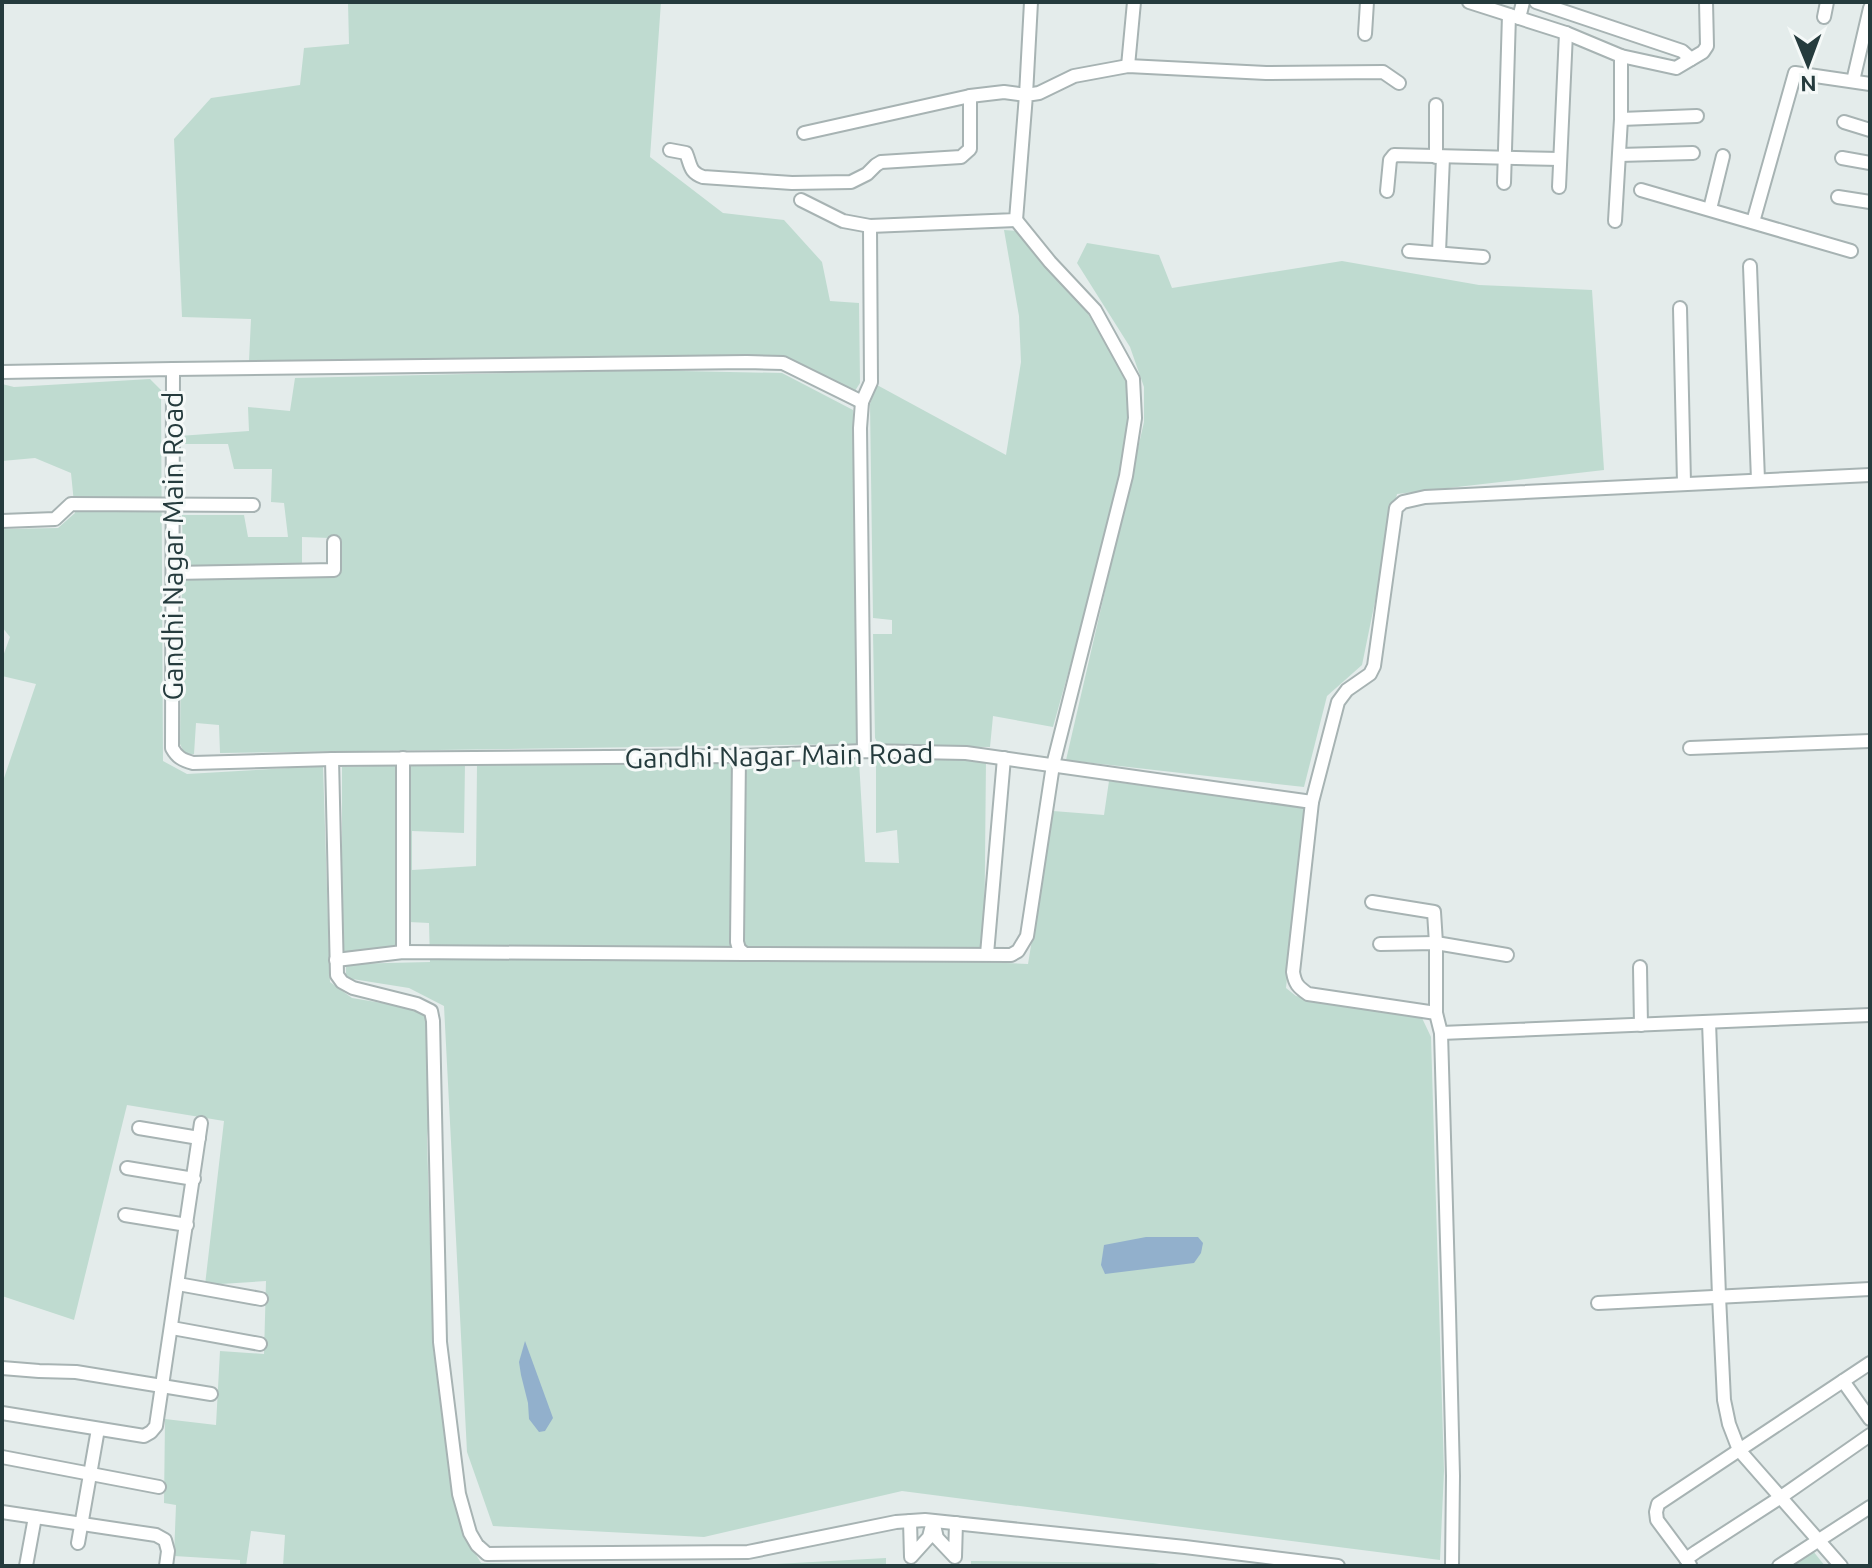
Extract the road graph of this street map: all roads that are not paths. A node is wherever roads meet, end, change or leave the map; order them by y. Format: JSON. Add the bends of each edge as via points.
{"nodes":[{"id":1,"x":1031,"y":2,"type":"edge"},
{"id":2,"x":1134,"y":2,"type":"edge"},
{"id":3,"x":1367,"y":2,"type":"edge"},
{"id":4,"x":1469,"y":2,"type":"edge"},
{"id":5,"x":1523,"y":2,"type":"edge"},
{"id":6,"x":1536,"y":2,"type":"edge"},
{"id":7,"x":1706,"y":2,"type":"edge"},
{"id":8,"x":1827,"y":2,"type":"edge"},
{"id":9,"x":1870,"y":8,"type":"edge"},
{"id":10,"x":1514,"y":16,"type":"junction"},
{"id":11,"x":1824,"y":17,"type":"dead end"},
{"id":12,"x":1566,"y":33,"type":"junction"},
{"id":13,"x":1365,"y":34,"type":"dead end"},
{"id":14,"x":1621,"y":56,"type":"junction"},
{"id":15,"x":1691,"y":59,"type":"junction"},
{"id":16,"x":1128,"y":66,"type":"junction"},
{"id":17,"x":1853,"y":81,"type":"junction"},
{"id":18,"x":1399,"y":83,"type":"dead end"},
{"id":19,"x":1870,"y":84,"type":"edge"},
{"id":20,"x":1026,"y":95,"type":"junction"},
{"id":21,"x":970,"y":96,"type":"junction"},
{"id":22,"x":1436,"y":105,"type":"dead end"},
{"id":23,"x":1697,"y":116,"type":"dead end"},
{"id":24,"x":1621,"y":119,"type":"junction"},
{"id":25,"x":1844,"y":122,"type":"dead end"},
{"id":26,"x":1870,"y":130,"type":"edge"},
{"id":27,"x":804,"y":133,"type":"dead end"},
{"id":28,"x":670,"y":150,"type":"dead end"},
{"id":29,"x":1693,"y":153,"type":"dead end"},
{"id":30,"x":1619,"y":155,"type":"junction"},
{"id":31,"x":1723,"y":156,"type":"dead end"},
{"id":32,"x":1440,"y":157,"type":"junction"},
{"id":33,"x":1842,"y":158,"type":"dead end"},
{"id":34,"x":1505,"y":159,"type":"junction"},
{"id":35,"x":1560,"y":159,"type":"junction"},
{"id":36,"x":1870,"y":163,"type":"edge"},
{"id":37,"x":1504,"y":183,"type":"dead end"},
{"id":38,"x":1559,"y":187,"type":"dead end"},
{"id":39,"x":1641,"y":190,"type":"dead end"},
{"id":40,"x":1387,"y":191,"type":"dead end"},
{"id":41,"x":1838,"y":197,"type":"dead end"},
{"id":42,"x":801,"y":200,"type":"dead end"},
{"id":43,"x":1870,"y":202,"type":"edge"},
{"id":44,"x":1710,"y":209,"type":"junction"},
{"id":45,"x":1016,"y":220,"type":"junction"},
{"id":46,"x":1615,"y":221,"type":"dead end"},
{"id":47,"x":1753,"y":222,"type":"junction"},
{"id":48,"x":870,"y":226,"type":"junction"},
{"id":49,"x":1409,"y":251,"type":"dead end"},
{"id":50,"x":1851,"y":251,"type":"dead end"},
{"id":51,"x":1439,"y":252,"type":"junction"},
{"id":52,"x":1483,"y":257,"type":"dead end"},
{"id":53,"x":1750,"y":266,"type":"dead end"},
{"id":54,"x":1680,"y":308,"type":"dead end"},
{"id":55,"x":173,"y":369,"type":"junction"},
{"id":56,"x":2,"y":372,"type":"edge"},
{"id":57,"x":862,"y":402,"type":"junction"},
{"id":58,"x":1870,"y":475,"type":"edge"},
{"id":59,"x":1758,"y":480,"type":"junction"},
{"id":60,"x":1684,"y":483,"type":"junction"},
{"id":61,"x":174,"y":505,"type":"junction"},
{"id":62,"x":253,"y":505,"type":"dead end"},
{"id":63,"x":2,"y":521,"type":"edge"},
{"id":64,"x":334,"y":542,"type":"dead end"},
{"id":65,"x":173,"y":573,"type":"junction"},
{"id":66,"x":1870,"y":741,"type":"edge"},
{"id":67,"x":1690,"y":748,"type":"dead end"},
{"id":68,"x":864,"y":751,"type":"junction"},
{"id":69,"x":739,"y":756,"type":"junction"},
{"id":70,"x":403,"y":758,"type":"junction"},
{"id":71,"x":1004,"y":758,"type":"junction"},
{"id":72,"x":332,"y":759,"type":"junction"},
{"id":73,"x":1053,"y":765,"type":"junction"},
{"id":74,"x":1312,"y":802,"type":"junction"},
{"id":75,"x":1372,"y":902,"type":"dead end"},
{"id":76,"x":1436,"y":943,"type":"junction"},
{"id":77,"x":1380,"y":944,"type":"dead end"},
{"id":78,"x":403,"y":952,"type":"junction"},
{"id":79,"x":745,"y":954,"type":"junction"},
{"id":80,"x":987,"y":954,"type":"junction"},
{"id":81,"x":1507,"y":955,"type":"dead end"},
{"id":82,"x":336,"y":960,"type":"junction"},
{"id":83,"x":1640,"y":967,"type":"dead end"},
{"id":84,"x":1436,"y":1013,"type":"junction"},
{"id":85,"x":1870,"y":1015,"type":"edge"},
{"id":86,"x":1709,"y":1022,"type":"junction"},
{"id":87,"x":1641,"y":1025,"type":"junction"},
{"id":88,"x":1441,"y":1033,"type":"junction"},
{"id":89,"x":201,"y":1123,"type":"dead end"},
{"id":90,"x":139,"y":1128,"type":"dead end"},
{"id":91,"x":199,"y":1138,"type":"junction"},
{"id":92,"x":127,"y":1168,"type":"dead end"},
{"id":93,"x":194,"y":1179,"type":"junction"},
{"id":94,"x":125,"y":1215,"type":"dead end"},
{"id":95,"x":187,"y":1225,"type":"junction"},
{"id":96,"x":178,"y":1284,"type":"junction"},
{"id":97,"x":1870,"y":1289,"type":"edge"},
{"id":98,"x":1719,"y":1296,"type":"junction"},
{"id":99,"x":261,"y":1299,"type":"dead end"},
{"id":100,"x":1598,"y":1303,"type":"dead end"},
{"id":101,"x":172,"y":1328,"type":"junction"},
{"id":102,"x":260,"y":1344,"type":"dead end"},
{"id":103,"x":1870,"y":1363,"type":"edge"},
{"id":104,"x":2,"y":1368,"type":"edge"},
{"id":105,"x":1843,"y":1381,"type":"junction"},
{"id":106,"x":163,"y":1386,"type":"junction"},
{"id":107,"x":211,"y":1394,"type":"dead end"},
{"id":108,"x":2,"y":1413,"type":"edge"},
{"id":109,"x":1870,"y":1419,"type":"edge"},
{"id":110,"x":98,"y":1429,"type":"junction"},
{"id":111,"x":1870,"y":1435,"type":"edge"},
{"id":112,"x":1739,"y":1450,"type":"junction"},
{"id":113,"x":2,"y":1457,"type":"edge"},
{"id":114,"x":90,"y":1474,"type":"junction"},
{"id":115,"x":159,"y":1487,"type":"dead end"},
{"id":116,"x":1781,"y":1497,"type":"junction"},
{"id":117,"x":1870,"y":1507,"type":"edge"},
{"id":118,"x":2,"y":1512,"type":"edge"},
{"id":119,"x":35,"y":1517,"type":"junction"},
{"id":120,"x":910,"y":1521,"type":"junction"},
{"id":121,"x":933,"y":1521,"type":"junction"},
{"id":122,"x":81,"y":1523,"type":"junction"},
{"id":123,"x":956,"y":1523,"type":"junction"},
{"id":124,"x":1819,"y":1541,"type":"junction"},
{"id":125,"x":78,"y":1543,"type":"dead end"},
{"id":126,"x":910,"y":1562,"type":"edge"},
{"id":127,"x":955,"y":1562,"type":"edge"},
{"id":128,"x":1688,"y":1563,"type":"edge"},
{"id":129,"x":26,"y":1566,"type":"edge"},
{"id":130,"x":166,"y":1566,"type":"edge"},
{"id":131,"x":1338,"y":1566,"type":"edge"},
{"id":132,"x":1452,"y":1566,"type":"edge"},
{"id":133,"x":1779,"y":1566,"type":"edge"},
{"id":134,"x":1841,"y":1566,"type":"edge"}],
"edges":[{"from":1,"to":20,"type":"street"},
{"from":2,"to":16,"type":"street"},
{"from":3,"to":13,"type":"street"},
{"from":4,"to":10,"type":"street"},
{"from":5,"to":10,"type":"street"},
{"from":6,"to":15,"type":"street","via":[[1682,51]]},
{"from":7,"to":15,"type":"street","via":[[1707,46]]},
{"from":8,"to":11,"type":"street"},
{"from":9,"to":17,"type":"street"},
{"from":10,"to":12,"type":"street"},
{"from":10,"to":34,"type":"street"},
{"from":12,"to":14,"type":"street"},
{"from":12,"to":35,"type":"street"},
{"from":14,"to":15,"type":"street","via":[[1676,68]]},
{"from":14,"to":24,"type":"street"},
{"from":16,"to":18,"type":"street","via":[[1383,72]]},
{"from":16,"to":20,"type":"street","via":[[1074,76]]},
{"from":17,"to":19,"type":"street"},
{"from":17,"to":47,"type":"street","via":[[1795,73]]},
{"from":20,"to":21,"type":"street"},
{"from":20,"to":45,"type":"street"},
{"from":21,"to":27,"type":"street"},
{"from":21,"to":28,"type":"street","via":[[970,149],[961,157],[881,162],[851,182],[703,177],[689,166],[686,153]]},
{"from":22,"to":32,"type":"street"},
{"from":23,"to":24,"type":"street"},
{"from":24,"to":30,"type":"street"},
{"from":25,"to":26,"type":"street"},
{"from":29,"to":30,"type":"street"},
{"from":30,"to":46,"type":"street"},
{"from":31,"to":44,"type":"street"},
{"from":32,"to":34,"type":"street"},
{"from":32,"to":40,"type":"street","via":[[1394,155]]},
{"from":32,"to":51,"type":"street"},
{"from":33,"to":36,"type":"street"},
{"from":34,"to":35,"type":"street"},
{"from":34,"to":37,"type":"street"},
{"from":35,"to":38,"type":"street"},
{"from":39,"to":44,"type":"street"},
{"from":41,"to":43,"type":"street"},
{"from":42,"to":48,"type":"street","via":[[843,221]]},
{"from":44,"to":47,"type":"street"},
{"from":45,"to":48,"type":"street"},
{"from":45,"to":73,"type":"street","via":[[1095,310],[1133,379],[1135,418],[1126,476]]},
{"from":47,"to":50,"type":"street"},
{"from":48,"to":57,"type":"street","via":[[871,382]]},
{"from":49,"to":51,"type":"street"},
{"from":51,"to":52,"type":"street"},
{"from":53,"to":59,"type":"street"},
{"from":54,"to":60,"type":"street"},
{"from":55,"to":56,"type":"street","name":"Gandhi Nagar Main Road"},
{"from":55,"to":57,"type":"street","via":[[783,363]]},
{"from":55,"to":61,"type":"street","name":"Gandhi Nagar Main Road"},
{"from":57,"to":68,"type":"street"},
{"from":58,"to":59,"type":"street"},
{"from":59,"to":60,"type":"street"},
{"from":60,"to":74,"type":"street","via":[[1425,497],[1396,508],[1374,666],[1338,702]]},
{"from":61,"to":62,"type":"street"},
{"from":61,"to":63,"type":"street","via":[[71,504],[55,519]]},
{"from":61,"to":65,"type":"street","name":"Gandhi Nagar Main Road"},
{"from":64,"to":65,"type":"street","via":[[334,570]]},
{"from":65,"to":72,"type":"street","name":"Gandhi Nagar Main Road","via":[[176,756],[193,763]]},
{"from":66,"to":67,"type":"street"},
{"from":68,"to":69,"type":"street","name":"Gandhi Nagar Main Road"},
{"from":68,"to":71,"type":"street","name":"Gandhi Nagar Main Road"},
{"from":69,"to":70,"type":"street","name":"Gandhi Nagar Main Road"},
{"from":69,"to":79,"type":"street","via":[[737,942]]},
{"from":70,"to":72,"type":"street","name":"Gandhi Nagar Main Road"},
{"from":70,"to":78,"type":"street"},
{"from":71,"to":73,"type":"street","name":"Gandhi Nagar Main Road"},
{"from":71,"to":80,"type":"street"},
{"from":72,"to":82,"type":"street"},
{"from":73,"to":74,"type":"street","name":"Gandhi Nagar Main Road"},
{"from":73,"to":80,"type":"street","via":[[1027,936],[1011,955]]},
{"from":74,"to":84,"type":"street","via":[[1295,983],[1308,994]]},
{"from":75,"to":76,"type":"street","via":[[1434,912]]},
{"from":76,"to":77,"type":"street"},
{"from":76,"to":81,"type":"street"},
{"from":76,"to":84,"type":"street"},
{"from":78,"to":79,"type":"street"},
{"from":78,"to":82,"type":"street"},
{"from":79,"to":80,"type":"street"},
{"from":82,"to":120,"type":"street","via":[[337,975],[353,988],[431,1011],[440,1342],[459,1494],[477,1545],[487,1554],[748,1552]]},
{"from":83,"to":87,"type":"street"},
{"from":84,"to":88,"type":"street"},
{"from":85,"to":86,"type":"street"},
{"from":86,"to":87,"type":"street"},
{"from":86,"to":98,"type":"street"},
{"from":87,"to":88,"type":"street"},
{"from":88,"to":132,"type":"street"},
{"from":89,"to":91,"type":"street"},
{"from":90,"to":91,"type":"street"},
{"from":91,"to":93,"type":"street"},
{"from":92,"to":93,"type":"street"},
{"from":93,"to":95,"type":"street"},
{"from":94,"to":95,"type":"street"},
{"from":95,"to":96,"type":"street"},
{"from":96,"to":99,"type":"street"},
{"from":96,"to":101,"type":"street"},
{"from":97,"to":98,"type":"street"},
{"from":98,"to":100,"type":"street"},
{"from":98,"to":112,"type":"street","via":[[1724,1400]]},
{"from":101,"to":102,"type":"street"},
{"from":101,"to":106,"type":"street"},
{"from":103,"to":105,"type":"street"},
{"from":104,"to":106,"type":"street","via":[[76,1372]]},
{"from":105,"to":109,"type":"street"},
{"from":105,"to":112,"type":"street"},
{"from":106,"to":107,"type":"street"},
{"from":106,"to":110,"type":"street","via":[[151,1432],[144,1436]]},
{"from":108,"to":110,"type":"street"},
{"from":110,"to":114,"type":"street"},
{"from":111,"to":116,"type":"street"},
{"from":112,"to":116,"type":"street"},
{"from":112,"to":128,"type":"street","via":[[1658,1504],[1657,1520]]},
{"from":113,"to":114,"type":"street"},
{"from":114,"to":115,"type":"street"},
{"from":114,"to":122,"type":"street"},
{"from":116,"to":124,"type":"street"},
{"from":116,"to":128,"type":"street"},
{"from":117,"to":124,"type":"street"},
{"from":118,"to":119,"type":"street"},
{"from":119,"to":122,"type":"street"},
{"from":119,"to":129,"type":"street"},
{"from":120,"to":121,"type":"street"},
{"from":120,"to":126,"type":"street"},
{"from":121,"to":123,"type":"street"},
{"from":121,"to":126,"type":"street","via":[[929,1537]]},
{"from":121,"to":127,"type":"street","via":[[937,1538]]},
{"from":122,"to":125,"type":"street"},
{"from":122,"to":130,"type":"street","via":[[156,1535],[165,1540]]},
{"from":123,"to":127,"type":"street"},
{"from":123,"to":131,"type":"street"},
{"from":124,"to":133,"type":"street"},
{"from":124,"to":134,"type":"street"}]}
